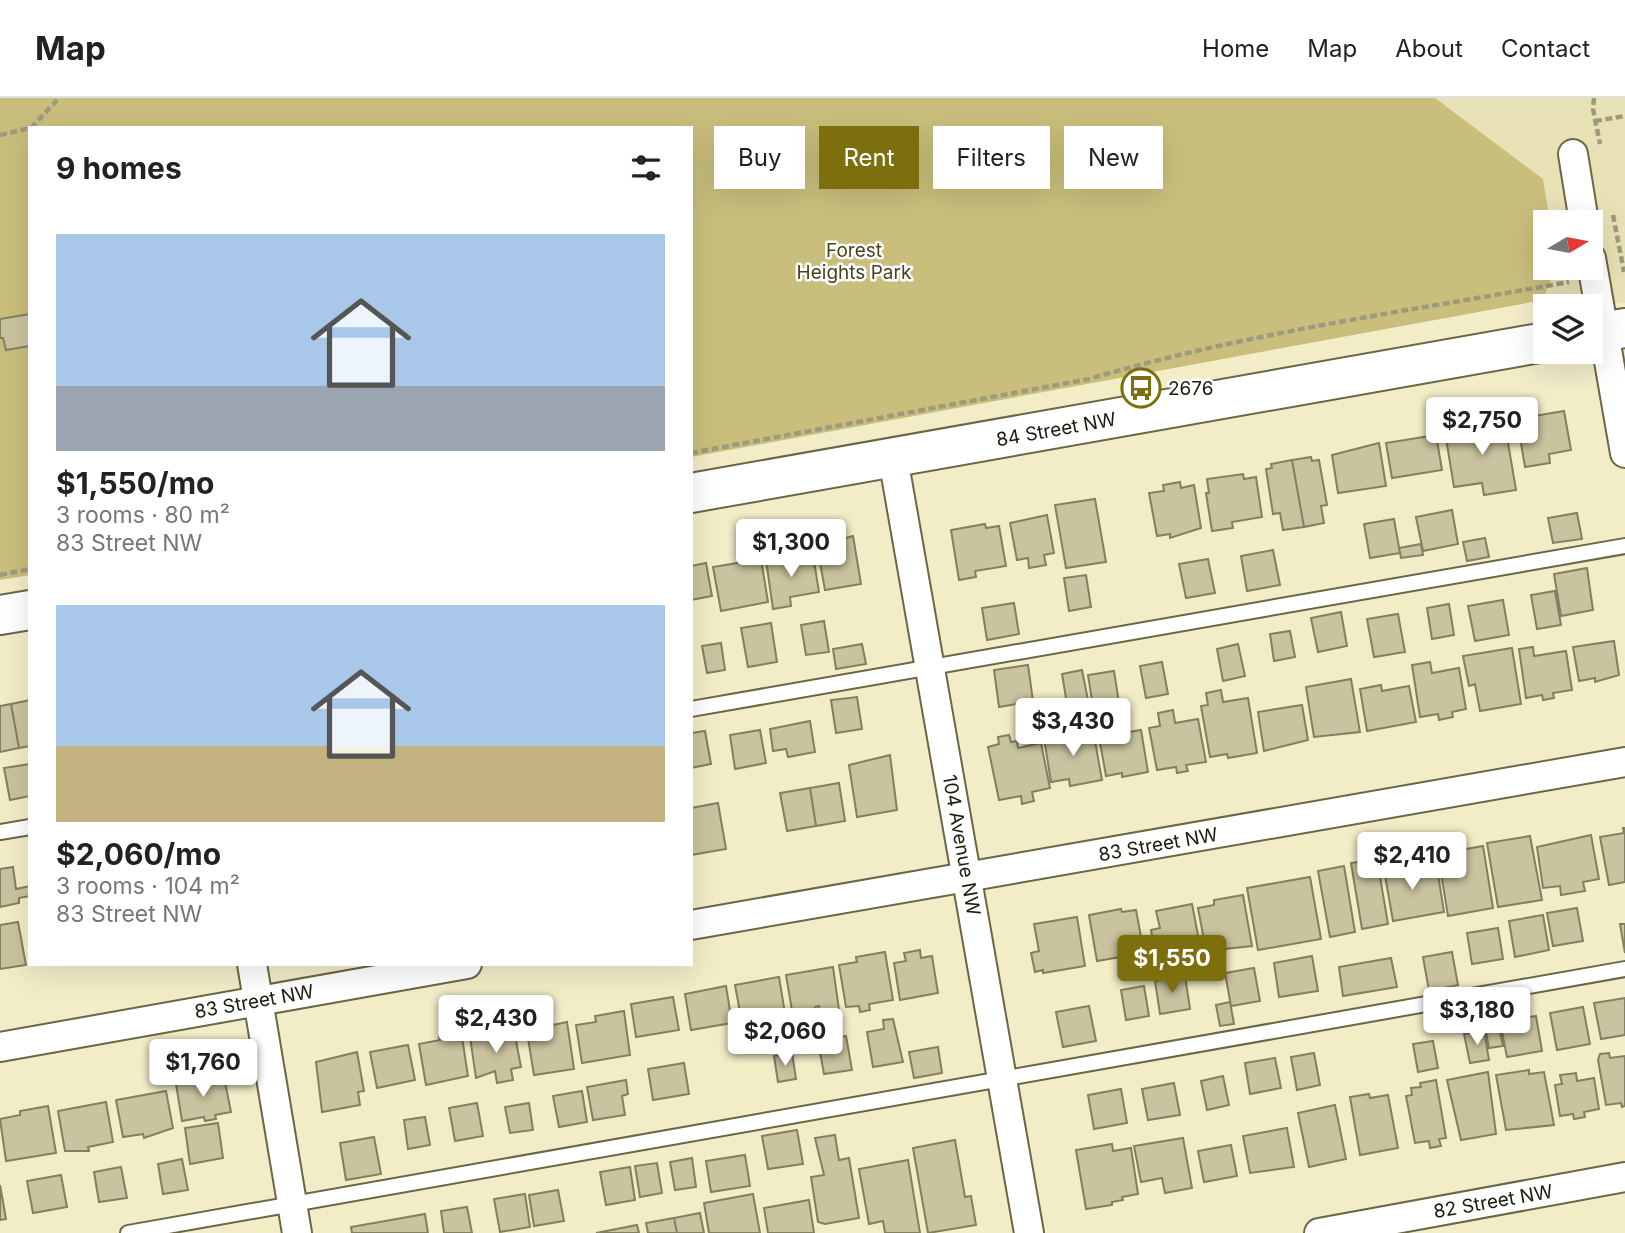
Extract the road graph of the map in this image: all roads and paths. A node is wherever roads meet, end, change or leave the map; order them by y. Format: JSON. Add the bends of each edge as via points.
{"nodes":[{"id":1,"x":59,"y":98,"type":"edge"},
{"id":2,"x":1625,"y":116,"type":"edge"},
{"id":3,"x":1595,"y":121,"type":"dead end"},
{"id":4,"x":32,"y":126,"type":"edge"},
{"id":5,"x":28,"y":128,"type":"edge"},
{"id":6,"x":0,"y":135,"type":"edge"},
{"id":7,"x":1573,"y":154,"type":"dead end"},
{"id":8,"x":1582,"y":210,"type":"edge"},
{"id":9,"x":1537,"y":280,"type":"edge"},
{"id":10,"x":1595,"y":280,"type":"edge"},
{"id":11,"x":1606,"y":332,"type":"edge"},
{"id":12,"x":1533,"y":344,"type":"edge"},
{"id":13,"x":693,"y":453,"type":"edge"},
{"id":14,"x":1625,"y":453,"type":"edge"},
{"id":15,"x":893,"y":458,"type":"junction"},
{"id":16,"x":693,"y":493,"type":"edge"},
{"id":17,"x":1625,"y":546,"type":"edge"},
{"id":18,"x":28,"y":569,"type":"edge"},
{"id":19,"x":0,"y":575,"type":"edge"},
{"id":20,"x":28,"y":610,"type":"edge"},
{"id":21,"x":0,"y":615,"type":"edge"},
{"id":22,"x":931,"y":667,"type":"junction"},
{"id":23,"x":693,"y":709,"type":"edge"},
{"id":24,"x":1625,"y":762,"type":"edge"},
{"id":25,"x":28,"y":827,"type":"edge"},
{"id":26,"x":0,"y":832,"type":"edge"},
{"id":27,"x":968,"y":877,"type":"junction"},
{"id":28,"x":693,"y":925,"type":"edge"},
{"id":29,"x":252,"y":966,"type":"edge"},
{"id":30,"x":456,"y":966,"type":"edge"},
{"id":31,"x":1625,"y":969,"type":"edge"},
{"id":32,"x":258,"y":1001,"type":"junction"},
{"id":33,"x":0,"y":1047,"type":"edge"},
{"id":34,"x":1001,"y":1080,"type":"junction"},
{"id":35,"x":1625,"y":1177,"type":"edge"},
{"id":36,"x":292,"y":1204,"type":"junction"},
{"id":37,"x":128,"y":1233,"type":"edge"},
{"id":38,"x":297,"y":1233,"type":"edge"},
{"id":39,"x":1029,"y":1233,"type":"edge"},
{"id":40,"x":1319,"y":1233,"type":"edge"}],
"edges":[{"from":1,"to":4,"type":"path"},
{"from":2,"to":3,"type":"path"},
{"from":5,"to":6,"type":"path"},
{"from":7,"to":8,"type":"street"},
{"from":9,"to":13,"type":"path","via":[[1089,379]]},
{"from":10,"to":11,"type":"street"},
{"from":11,"to":14,"type":"street"},
{"from":12,"to":15,"type":"main road","name":"84 Street NW"},
{"from":15,"to":16,"type":"main road","name":"84 Street NW"},
{"from":15,"to":22,"type":"street","name":"104 Avenue NW"},
{"from":17,"to":22,"type":"lane"},
{"from":18,"to":19,"type":"path"},
{"from":20,"to":21,"type":"main road"},
{"from":22,"to":23,"type":"lane"},
{"from":22,"to":27,"type":"street","name":"104 Avenue NW"},
{"from":24,"to":27,"type":"street","name":"83 Street NW"},
{"from":25,"to":26,"type":"lane"},
{"from":27,"to":28,"type":"street","name":"83 Street NW"},
{"from":27,"to":34,"type":"street","name":"104 Avenue NW"},
{"from":29,"to":32,"type":"street"},
{"from":30,"to":32,"type":"street","name":"83 Street NW"},
{"from":31,"to":34,"type":"lane"},
{"from":32,"to":33,"type":"street","name":"83 Street NW"},
{"from":32,"to":36,"type":"street"},
{"from":34,"to":36,"type":"lane"},
{"from":34,"to":39,"type":"street","name":"104 Avenue NW"},
{"from":35,"to":40,"type":"street","name":"82 Street NW"},
{"from":36,"to":37,"type":"lane"},
{"from":36,"to":38,"type":"street"}]}
